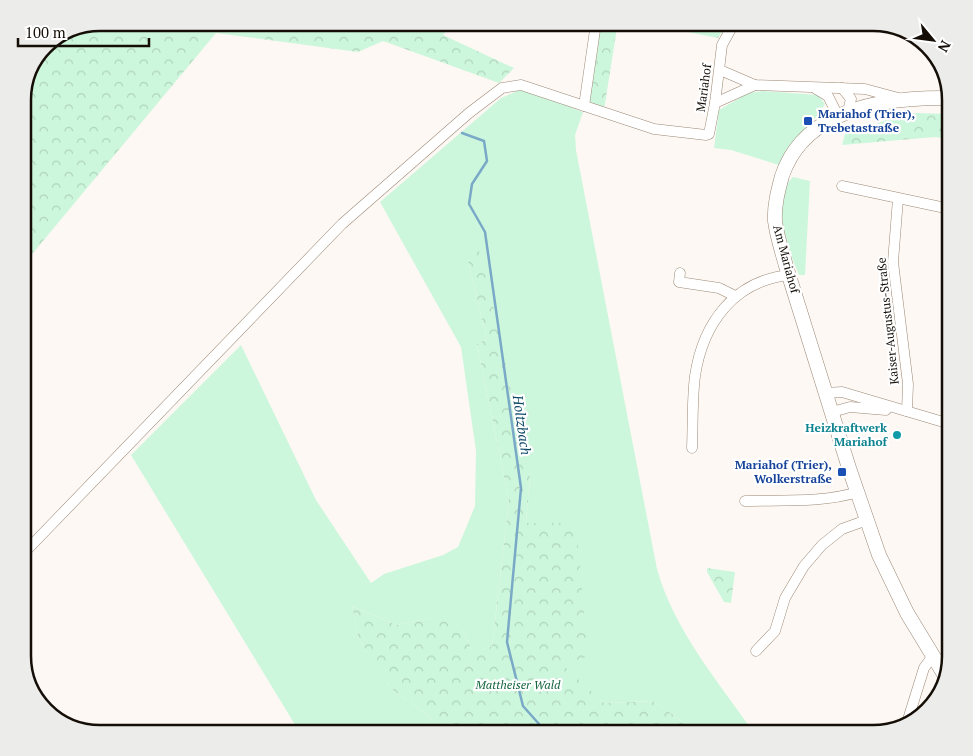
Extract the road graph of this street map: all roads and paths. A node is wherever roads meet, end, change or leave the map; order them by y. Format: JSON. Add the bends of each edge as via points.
{"nodes":[{"id":1,"x":595,"y":31,"type":"edge"},
{"id":2,"x":729,"y":31,"type":"edge"},
{"id":3,"x":720,"y":70,"type":"junction"},
{"id":4,"x":755,"y":85,"type":"junction"},
{"id":5,"x":815,"y":88,"type":"junction"},
{"id":6,"x":842,"y":88,"type":"junction"},
{"id":7,"x":942,"y":98,"type":"edge"},
{"id":8,"x":904,"y":100,"type":"junction"},
{"id":9,"x":715,"y":103,"type":"junction"},
{"id":10,"x":584,"y":106,"type":"junction"},
{"id":11,"x":843,"y":113,"type":"junction"},
{"id":12,"x":842,"y":186,"type":"dead end"},
{"id":13,"x":898,"y":198,"type":"junction"},
{"id":14,"x":942,"y":207,"type":"edge"},
{"id":15,"x":680,"y":273,"type":"dead end"},
{"id":16,"x":789,"y":276,"type":"junction"},
{"id":17,"x":735,"y":296,"type":"junction"},
{"id":18,"x":826,"y":393,"type":"junction"},
{"id":19,"x":832,"y":412,"type":"junction"},
{"id":20,"x":907,"y":412,"type":"junction"},
{"id":21,"x":942,"y":422,"type":"edge"},
{"id":22,"x":692,"y":448,"type":"dead end"},
{"id":23,"x":858,"y":492,"type":"junction"},
{"id":24,"x":745,"y":501,"type":"dead end"},
{"id":25,"x":867,"y":520,"type":"junction"},
{"id":26,"x":31,"y":546,"type":"edge"},
{"id":27,"x":756,"y":651,"type":"dead end"},
{"id":28,"x":932,"y":657,"type":"junction"},
{"id":29,"x":940,"y":668,"type":"edge"},
{"id":30,"x":910,"y":713,"type":"edge"}],
"edges":[{"from":1,"to":10,"type":"street"},
{"from":2,"to":3,"type":"street","name":"Mariahof","via":[[722,44]]},
{"from":3,"to":4,"type":"street"},
{"from":3,"to":9,"type":"street","name":"Mariahof"},
{"from":4,"to":5,"type":"street"},
{"from":4,"to":9,"type":"street"},
{"from":5,"to":6,"type":"street"},
{"from":5,"to":11,"type":"street","via":[[828,96]]},
{"from":6,"to":8,"type":"street","via":[[865,89]]},
{"from":6,"to":11,"type":"street","via":[[851,99]]},
{"from":7,"to":8,"type":"street","name":"Am Mariahof"},
{"from":8,"to":11,"type":"street","name":"Am Mariahof"},
{"from":9,"to":10,"type":"street","name":"Mariahof","via":[[709,134],[701,136],[654,129]]},
{"from":10,"to":26,"type":"street","via":[[521,85],[502,88],[469,113],[342,224]]},
{"from":11,"to":16,"type":"street","name":"Am Mariahof","via":[[803,140],[788,162],[778,188],[776,229]]},
{"from":12,"to":13,"type":"street"},
{"from":13,"to":14,"type":"street"},
{"from":13,"to":20,"type":"street","name":"Kaiser-Augustus-Straße","via":[[893,262],[908,384]]},
{"from":15,"to":17,"type":"street","via":[[679,282],[719,288]]},
{"from":16,"to":17,"type":"street","via":[[756,284]]},
{"from":16,"to":18,"type":"street","name":"Am Mariahof"},
{"from":17,"to":22,"type":"street","via":[[719,314],[700,354],[695,378]]},
{"from":18,"to":19,"type":"street","name":"Am Mariahof"},
{"from":18,"to":20,"type":"street","via":[[842,392]]},
{"from":19,"to":20,"type":"street","via":[[850,408]]},
{"from":19,"to":23,"type":"street","name":"Am Mariahof"},
{"from":20,"to":21,"type":"street"},
{"from":23,"to":24,"type":"street","via":[[796,500]]},
{"from":23,"to":25,"type":"street","name":"Am Mariahof"},
{"from":25,"to":27,"type":"street","via":[[842,529],[804,566],[785,598],[775,631]]},
{"from":25,"to":28,"type":"street","name":"Am Mariahof","via":[[898,596]]},
{"from":28,"to":29,"type":"street","name":"Am Mariahof"},
{"from":28,"to":30,"type":"street","via":[[924,668]]}]}
